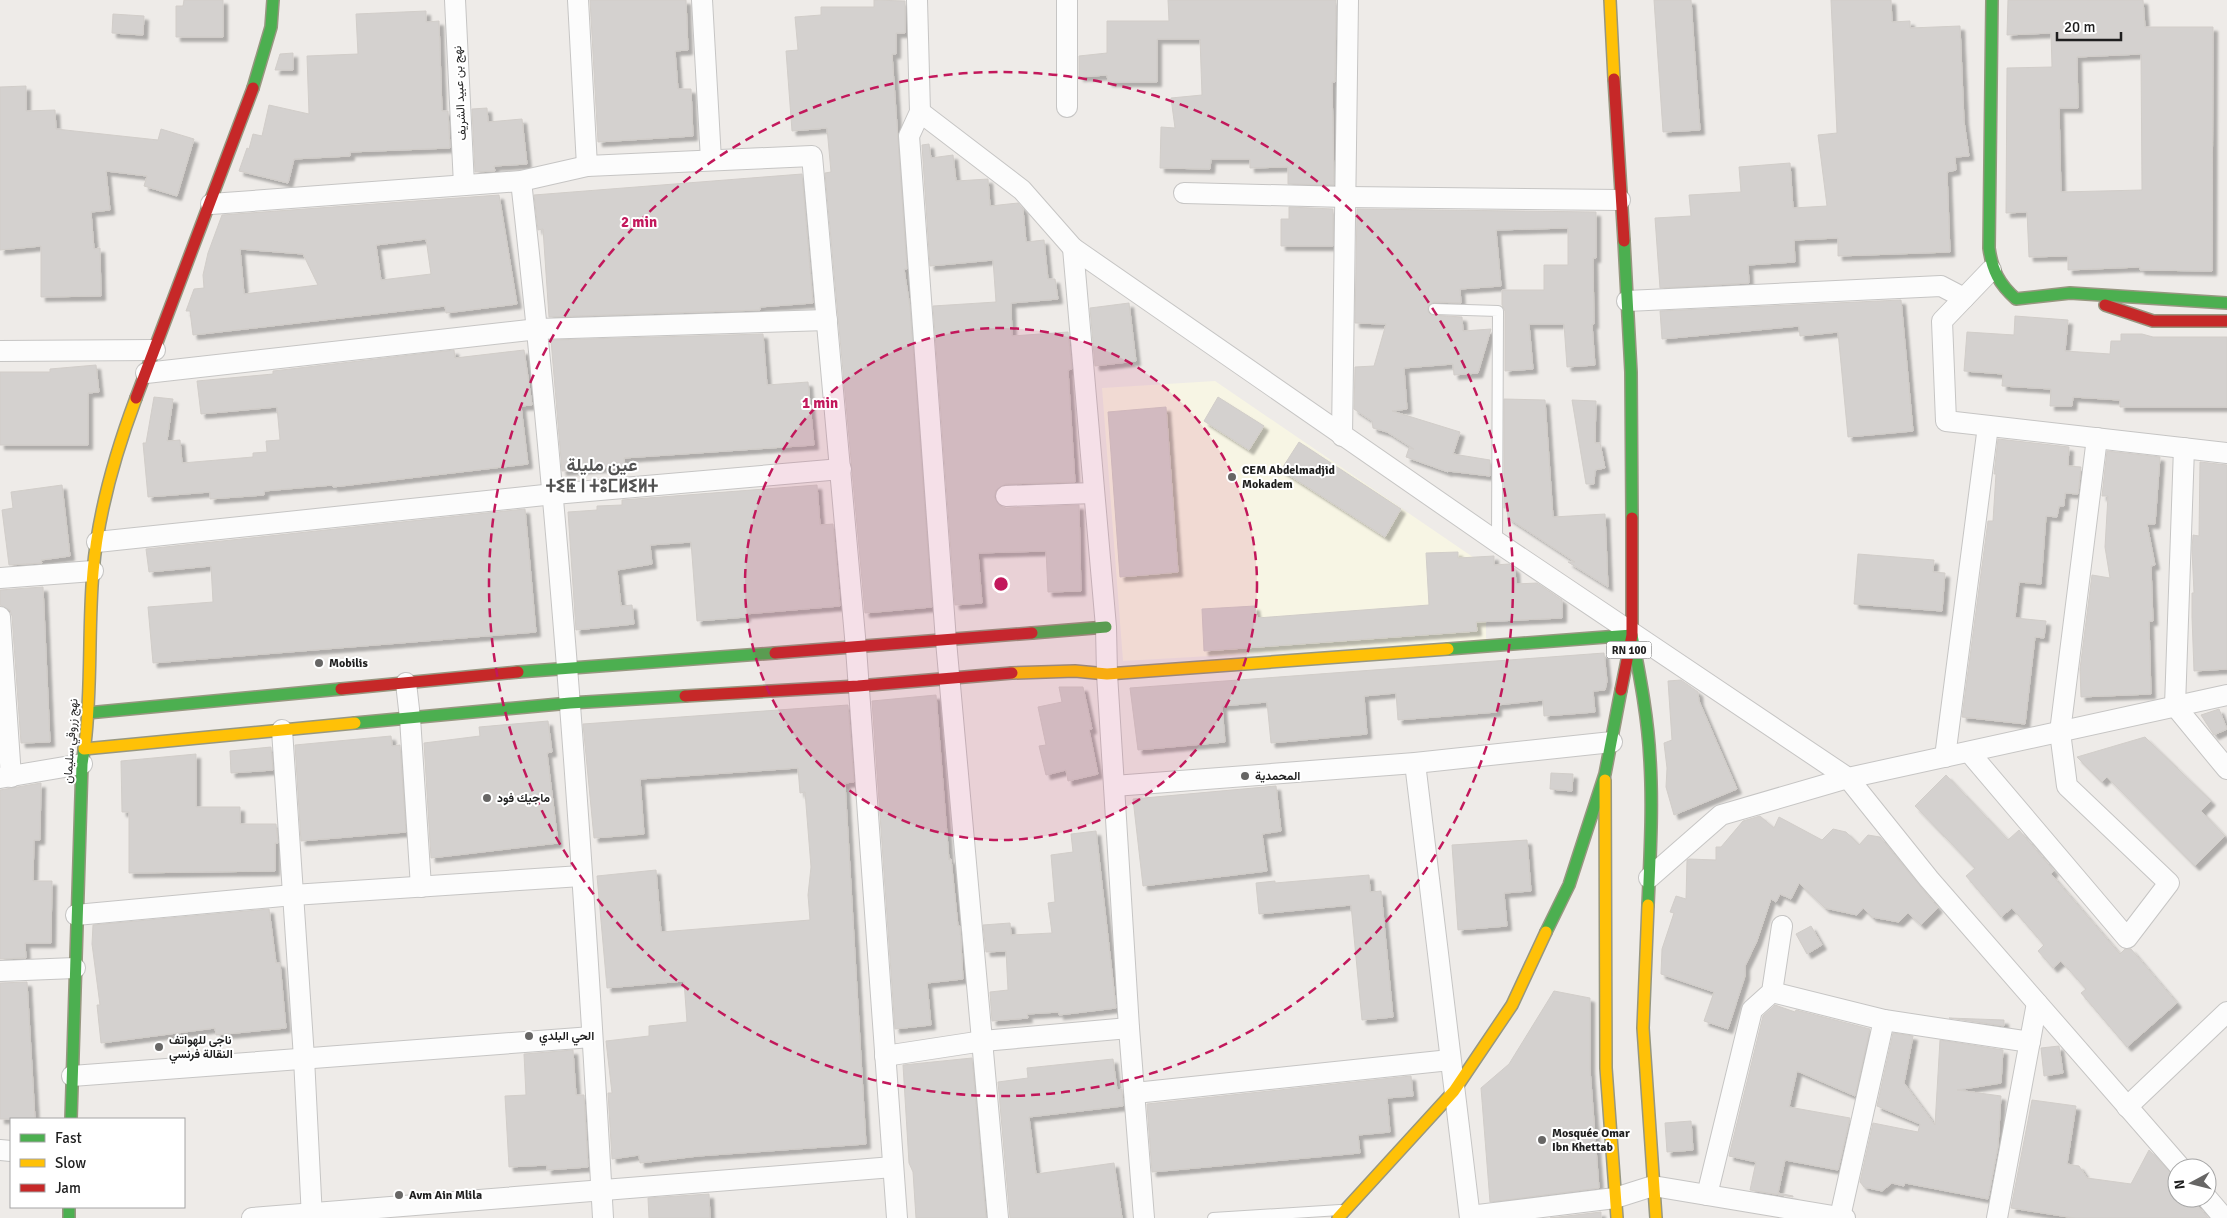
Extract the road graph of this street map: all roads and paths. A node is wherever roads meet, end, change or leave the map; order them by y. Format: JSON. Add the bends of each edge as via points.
{"nodes":[{"id":1,"x":273,"y":0,"type":"edge"},
{"id":2,"x":455,"y":0,"type":"edge"},
{"id":3,"x":578,"y":0,"type":"edge"},
{"id":4,"x":702,"y":0,"type":"edge"},
{"id":5,"x":917,"y":0,"type":"edge"},
{"id":6,"x":1067,"y":0,"type":"edge"},
{"id":7,"x":1348,"y":0,"type":"edge"},
{"id":8,"x":1610,"y":0,"type":"edge"},
{"id":9,"x":1992,"y":0,"type":"edge"},
{"id":10,"x":1067,"y":107,"type":"dead end"},
{"id":11,"x":920,"y":112,"type":"junction"},
{"id":12,"x":711,"y":160,"type":"junction"},
{"id":13,"x":587,"y":166,"type":"junction"},
{"id":14,"x":521,"y":181,"type":"junction"},
{"id":15,"x":464,"y":186,"type":"junction"},
{"id":16,"x":1184,"y":193,"type":"dead end"},
{"id":17,"x":1347,"y":197,"type":"junction"},
{"id":18,"x":1620,"y":200,"type":"junction"},
{"id":19,"x":211,"y":204,"type":"junction"},
{"id":20,"x":1073,"y":248,"type":"junction"},
{"id":21,"x":1991,"y":270,"type":"junction"},
{"id":22,"x":2070,"y":293,"type":"junction"},
{"id":23,"x":1964,"y":298,"type":"junction"},
{"id":24,"x":1627,"y":301,"type":"junction"},
{"id":25,"x":2227,"y":303,"type":"edge"},
{"id":26,"x":1434,"y":309,"type":"dead end"},
{"id":27,"x":827,"y":320,"type":"junction"},
{"id":28,"x":2227,"y":321,"type":"edge"},
{"id":29,"x":538,"y":329,"type":"junction"},
{"id":30,"x":0,"y":350,"type":"edge"},
{"id":31,"x":155,"y":350,"type":"junction"},
{"id":32,"x":146,"y":373,"type":"junction"},
{"id":33,"x":1988,"y":426,"type":"junction"},
{"id":34,"x":1342,"y":436,"type":"junction"},
{"id":35,"x":2097,"y":438,"type":"junction"},
{"id":36,"x":2184,"y":448,"type":"junction"},
{"id":37,"x":2227,"y":453,"type":"edge"},
{"id":38,"x":841,"y":469,"type":"junction"},
{"id":39,"x":1094,"y":492,"type":"junction"},
{"id":40,"x":554,"y":494,"type":"junction"},
{"id":41,"x":1006,"y":496,"type":"dead end"},
{"id":42,"x":96,"y":542,"type":"junction"},
{"id":43,"x":1497,"y":542,"type":"junction"},
{"id":44,"x":93,"y":571,"type":"junction"},
{"id":45,"x":0,"y":578,"type":"edge"},
{"id":46,"x":0,"y":617,"type":"edge"},
{"id":47,"x":1106,"y":627,"type":"junction"},
{"id":48,"x":1632,"y":635,"type":"junction"},
{"id":49,"x":946,"y":640,"type":"junction"},
{"id":50,"x":856,"y":648,"type":"junction"},
{"id":51,"x":568,"y":667,"type":"junction"},
{"id":52,"x":1106,"y":674,"type":"junction"},
{"id":53,"x":951,"y":679,"type":"junction"},
{"id":54,"x":406,"y":682,"type":"junction"},
{"id":55,"x":858,"y":686,"type":"junction"},
{"id":56,"x":2227,"y":695,"type":"edge"},
{"id":57,"x":570,"y":703,"type":"junction"},
{"id":58,"x":2175,"y":706,"type":"junction"},
{"id":59,"x":87,"y":713,"type":"junction"},
{"id":60,"x":410,"y":718,"type":"junction"},
{"id":61,"x":282,"y":730,"type":"junction"},
{"id":62,"x":2060,"y":732,"type":"junction"},
{"id":63,"x":1612,"y":742,"type":"junction"},
{"id":64,"x":1970,"y":752,"type":"junction"},
{"id":65,"x":83,"y":756,"type":"junction"},
{"id":66,"x":1945,"y":757,"type":"junction"},
{"id":67,"x":1415,"y":763,"type":"junction"},
{"id":68,"x":2227,"y":769,"type":"edge"},
{"id":69,"x":1605,"y":774,"type":"junction"},
{"id":70,"x":5,"y":778,"type":"edge"},
{"id":71,"x":1848,"y":778,"type":"junction"},
{"id":72,"x":1114,"y":786,"type":"junction"},
{"id":73,"x":581,"y":876,"type":"junction"},
{"id":74,"x":1649,"y":878,"type":"junction"},
{"id":75,"x":421,"y":887,"type":"junction"},
{"id":76,"x":293,"y":895,"type":"junction"},
{"id":77,"x":76,"y":915,"type":"junction"},
{"id":78,"x":1782,"y":926,"type":"dead end"},
{"id":79,"x":74,"y":968,"type":"junction"},
{"id":80,"x":0,"y":971,"type":"edge"},
{"id":81,"x":1772,"y":992,"type":"junction"},
{"id":82,"x":2037,"y":1003,"type":"junction"},
{"id":83,"x":2227,"y":1012,"type":"edge"},
{"id":84,"x":1884,"y":1020,"type":"junction"},
{"id":85,"x":1129,"y":1028,"type":"junction"},
{"id":86,"x":592,"y":1037,"type":"junction"},
{"id":87,"x":983,"y":1041,"type":"junction"},
{"id":88,"x":2030,"y":1042,"type":"junction"},
{"id":89,"x":885,"y":1056,"type":"junction"},
{"id":90,"x":304,"y":1058,"type":"junction"},
{"id":91,"x":1450,"y":1060,"type":"junction"},
{"id":92,"x":72,"y":1076,"type":"junction"},
{"id":93,"x":1454,"y":1091,"type":"junction"},
{"id":94,"x":1135,"y":1093,"type":"junction"},
{"id":95,"x":2127,"y":1106,"type":"junction"},
{"id":96,"x":71,"y":1118,"type":"edge"},
{"id":97,"x":2172,"y":1158,"type":"edge"},
{"id":98,"x":893,"y":1167,"type":"junction"},
{"id":99,"x":1653,"y":1186,"type":"junction"},
{"id":100,"x":601,"y":1189,"type":"junction"},
{"id":101,"x":1707,"y":1195,"type":"junction"},
{"id":102,"x":1615,"y":1198,"type":"junction"},
{"id":103,"x":2216,"y":1208,"type":"edge"},
{"id":104,"x":1348,"y":1209,"type":"junction"},
{"id":105,"x":312,"y":1215,"type":"edge"},
{"id":106,"x":1470,"y":1217,"type":"edge"},
{"id":107,"x":252,"y":1218,"type":"edge"},
{"id":108,"x":602,"y":1218,"type":"edge"},
{"id":109,"x":897,"y":1218,"type":"edge"},
{"id":110,"x":998,"y":1218,"type":"edge"},
{"id":111,"x":1144,"y":1218,"type":"edge"},
{"id":112,"x":1213,"y":1218,"type":"edge"},
{"id":113,"x":1338,"y":1218,"type":"edge"},
{"id":114,"x":1617,"y":1218,"type":"edge"},
{"id":115,"x":1656,"y":1218,"type":"edge"},
{"id":116,"x":1842,"y":1218,"type":"edge"},
{"id":117,"x":1998,"y":1218,"type":"edge"},
{"id":118,"x":2224,"y":1218,"type":"edge"}],
"edges":[{"from":1,"to":19,"type":"street","name":"نهج زروقي سليمان","via":[[271,27],[256,81]]},
{"from":2,"to":15,"type":"street","name":"نهج بن عبيد الشريف"},
{"from":3,"to":13,"type":"street"},
{"from":4,"to":12,"type":"street"},
{"from":5,"to":11,"type":"street"},
{"from":6,"to":10,"type":"street"},
{"from":7,"to":17,"type":"street"},
{"from":8,"to":18,"type":"street","number":"RN 100"},
{"from":9,"to":21,"type":"street","via":[[1988,216]]},
{"from":11,"to":20,"type":"street","via":[[1022,190]]},
{"from":11,"to":49,"type":"street","via":[[909,136]]},
{"from":12,"to":13,"type":"street"},
{"from":12,"to":27,"type":"street","via":[[812,156]]},
{"from":13,"to":14,"type":"street"},
{"from":14,"to":15,"type":"street"},
{"from":14,"to":29,"type":"street"},
{"from":15,"to":19,"type":"street"},
{"from":16,"to":17,"type":"street"},
{"from":17,"to":18,"type":"street"},
{"from":17,"to":34,"type":"street"},
{"from":18,"to":24,"type":"street","number":"RN 100"},
{"from":19,"to":31,"type":"street","name":"نهج زروقي سليمان"},
{"from":20,"to":34,"type":"street"},
{"from":20,"to":39,"type":"street"},
{"from":21,"to":22,"type":"street","via":[[2003,288],[2016,299]]},
{"from":21,"to":23,"type":"street"},
{"from":22,"to":25,"type":"street"},
{"from":22,"to":28,"type":"street","via":[[2153,321]]},
{"from":23,"to":24,"type":"street","via":[[1941,286]]},
{"from":23,"to":33,"type":"street","via":[[1942,321],[1946,421]]},
{"from":24,"to":48,"type":"street","number":"RN 100","via":[[1631,372]]},
{"from":26,"to":43,"type":"lane","via":[[1498,311]]},
{"from":27,"to":29,"type":"street"},
{"from":27,"to":38,"type":"street"},
{"from":29,"to":32,"type":"street"},
{"from":29,"to":40,"type":"street"},
{"from":30,"to":31,"type":"street"},
{"from":31,"to":32,"type":"street","name":"نهج زروقي سليمان"},
{"from":32,"to":42,"type":"street","name":"نهج زروقي سليمان","via":[[118,447]]},
{"from":33,"to":35,"type":"street"},
{"from":33,"to":66,"type":"street"},
{"from":34,"to":43,"type":"street"},
{"from":35,"to":36,"type":"street"},
{"from":35,"to":62,"type":"street"},
{"from":36,"to":37,"type":"street"},
{"from":36,"to":58,"type":"street"},
{"from":38,"to":40,"type":"street"},
{"from":38,"to":50,"type":"street"},
{"from":39,"to":41,"type":"street"},
{"from":39,"to":47,"type":"street"},
{"from":40,"to":42,"type":"street"},
{"from":40,"to":51,"type":"street"},
{"from":42,"to":44,"type":"street","name":"نهج زروقي سليمان"},
{"from":43,"to":48,"type":"street"},
{"from":44,"to":45,"type":"street"},
{"from":44,"to":59,"type":"street","name":"نهج زروقي سليمان"},
{"from":46,"to":70,"type":"street"},
{"from":47,"to":49,"type":"street"},
{"from":47,"to":52,"type":"street"},
{"from":48,"to":52,"type":"street"},
{"from":48,"to":63,"type":"street","number":"RN 100"},
{"from":48,"to":71,"type":"street"},
{"from":48,"to":74,"type":"street","via":[[1645,705],[1650,760]]},
{"from":49,"to":50,"type":"street"},
{"from":49,"to":53,"type":"street"},
{"from":50,"to":51,"type":"street"},
{"from":50,"to":55,"type":"street"},
{"from":51,"to":54,"type":"street"},
{"from":51,"to":57,"type":"street"},
{"from":52,"to":53,"type":"street","via":[[1042,671]]},
{"from":52,"to":72,"type":"street"},
{"from":53,"to":55,"type":"street"},
{"from":53,"to":87,"type":"street"},
{"from":54,"to":59,"type":"street"},
{"from":54,"to":60,"type":"street"},
{"from":55,"to":57,"type":"street"},
{"from":55,"to":89,"type":"street"},
{"from":56,"to":58,"type":"street"},
{"from":57,"to":60,"type":"street"},
{"from":57,"to":73,"type":"street"},
{"from":58,"to":62,"type":"street"},
{"from":58,"to":68,"type":"street"},
{"from":59,"to":65,"type":"street","name":"نهج زروقي سليمان"},
{"from":60,"to":61,"type":"street"},
{"from":60,"to":75,"type":"street"},
{"from":61,"to":65,"type":"street"},
{"from":61,"to":76,"type":"street"},
{"from":62,"to":64,"type":"street"},
{"from":62,"to":64,"type":"street","via":[[2067,786],[2169,884],[2127,938]]},
{"from":63,"to":67,"type":"street"},
{"from":63,"to":69,"type":"street","number":"RN 100"},
{"from":64,"to":66,"type":"street"},
{"from":65,"to":70,"type":"street"},
{"from":65,"to":77,"type":"street","name":"نهج زروقي سليمان"},
{"from":66,"to":71,"type":"street"},
{"from":67,"to":72,"type":"street"},
{"from":67,"to":91,"type":"street"},
{"from":69,"to":93,"type":"street","number":"RN 100","via":[[1569,884],[1512,1005]]},
{"from":69,"to":102,"type":"street","via":[[1606,1068]]},
{"from":71,"to":74,"type":"street","via":[[1721,815]]},
{"from":71,"to":82,"type":"street","via":[[1929,879]]},
{"from":72,"to":85,"type":"street"},
{"from":73,"to":75,"type":"street"},
{"from":73,"to":86,"type":"street"},
{"from":74,"to":99,"type":"street","via":[[1643,1028]]},
{"from":75,"to":76,"type":"street"},
{"from":76,"to":77,"type":"street"},
{"from":76,"to":90,"type":"street"},
{"from":77,"to":79,"type":"street","name":"نهج زروقي سليمان"},
{"from":78,"to":81,"type":"street"},
{"from":79,"to":80,"type":"street"},
{"from":79,"to":92,"type":"street","name":"نهج زروقي سليمان"},
{"from":81,"to":84,"type":"street"},
{"from":81,"to":101,"type":"street","via":[[1752,1010]]},
{"from":82,"to":88,"type":"street"},
{"from":82,"to":95,"type":"street"},
{"from":83,"to":95,"type":"street"},
{"from":84,"to":88,"type":"street"},
{"from":84,"to":116,"type":"street"},
{"from":85,"to":87,"type":"street"},
{"from":85,"to":94,"type":"street"},
{"from":86,"to":90,"type":"street"},
{"from":86,"to":100,"type":"street"},
{"from":87,"to":89,"type":"street"},
{"from":87,"to":110,"type":"street"},
{"from":88,"to":117,"type":"street"},
{"from":89,"to":98,"type":"street"},
{"from":90,"to":92,"type":"street"},
{"from":90,"to":105,"type":"street"},
{"from":91,"to":93,"type":"street"},
{"from":91,"to":94,"type":"street"},
{"from":92,"to":96,"type":"street","name":"نهج زروقي سليمان"},
{"from":93,"to":104,"type":"street","number":"RN 100"},
{"from":93,"to":106,"type":"street"},
{"from":94,"to":111,"type":"street"},
{"from":95,"to":97,"type":"street"},
{"from":98,"to":100,"type":"street"},
{"from":98,"to":109,"type":"street"},
{"from":99,"to":101,"type":"street"},
{"from":99,"to":102,"type":"street"},
{"from":99,"to":115,"type":"street"},
{"from":100,"to":105,"type":"street"},
{"from":100,"to":108,"type":"street"},
{"from":101,"to":116,"type":"street"},
{"from":102,"to":106,"type":"street"},
{"from":102,"to":114,"type":"street"},
{"from":103,"to":118,"type":"street"},
{"from":104,"to":112,"type":"lane"},
{"from":104,"to":113,"type":"street","number":"RN 100"},
{"from":105,"to":107,"type":"street"}]}
